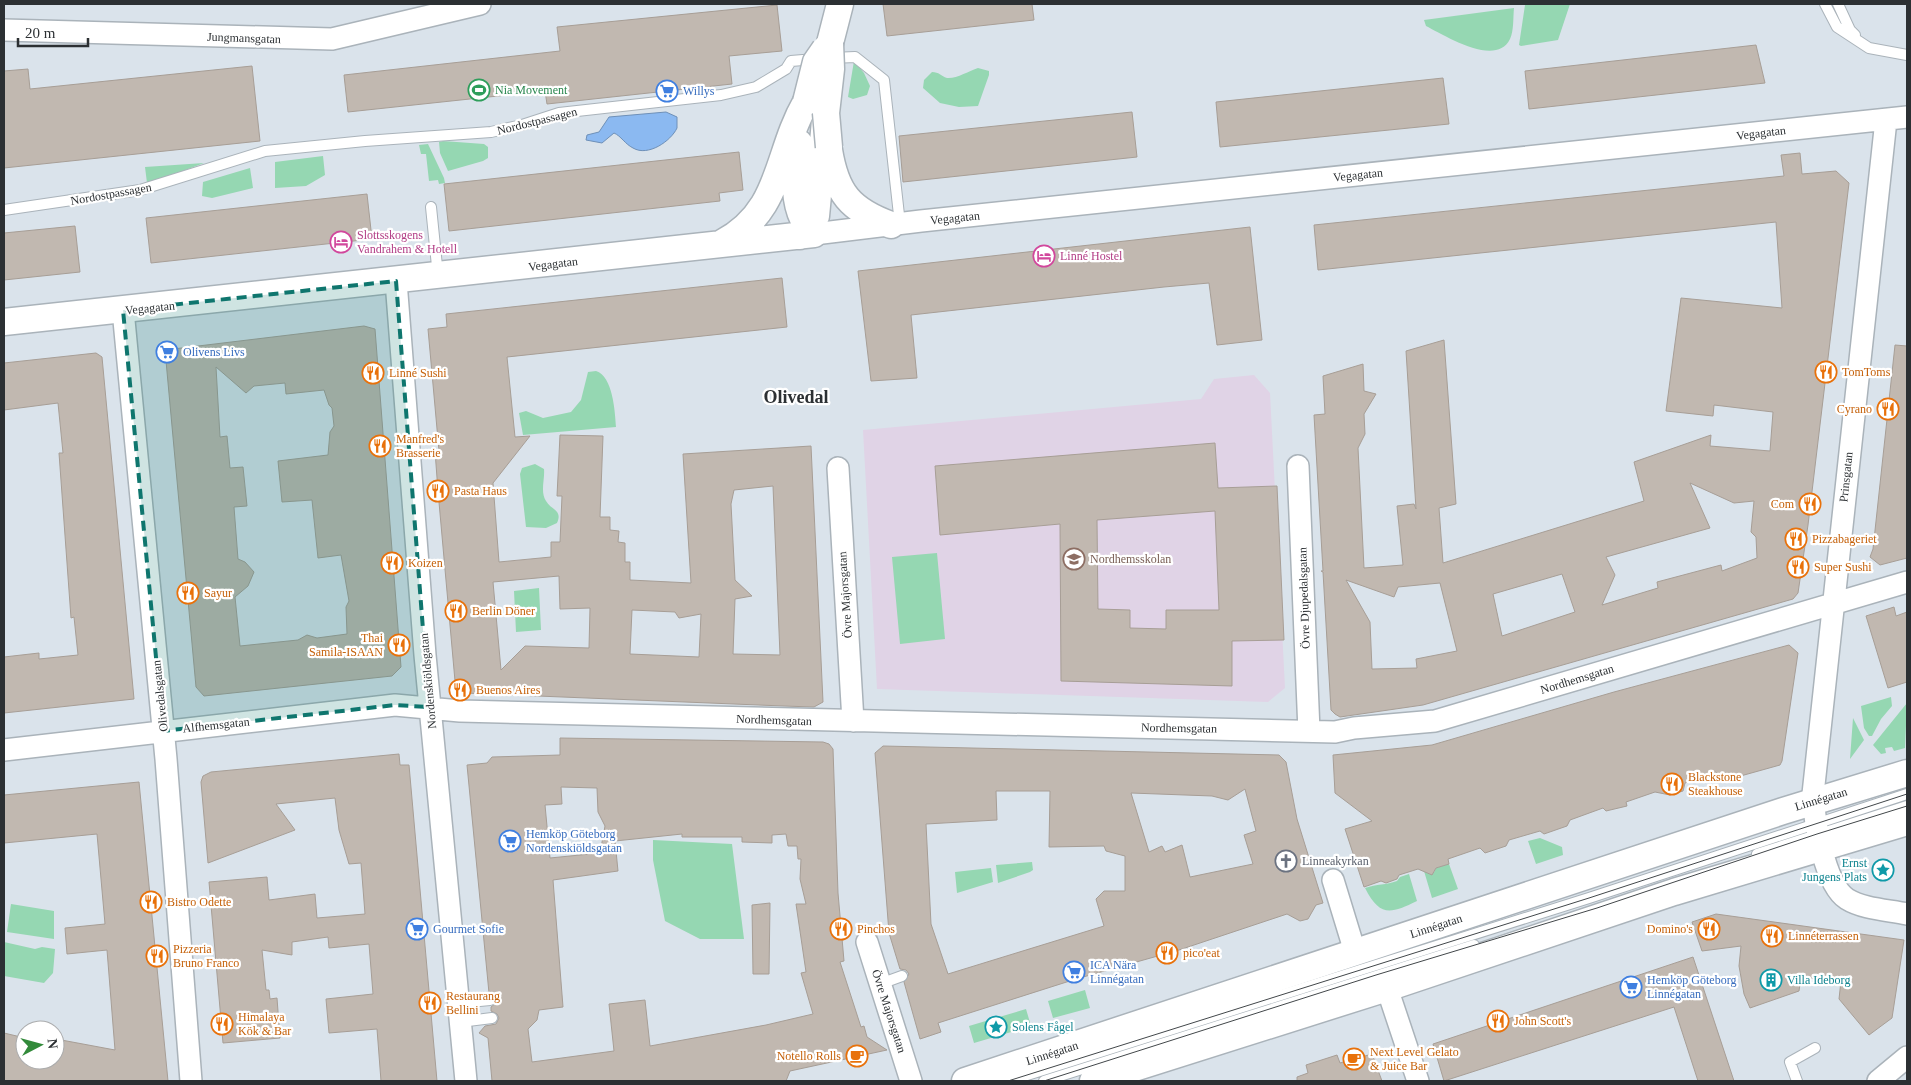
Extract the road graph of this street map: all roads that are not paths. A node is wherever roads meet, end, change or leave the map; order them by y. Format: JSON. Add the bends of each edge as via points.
{"nodes":[{"id":1,"x":480,"y":4,"type":"edge"},
{"id":2,"x":1825,"y":4,"type":"edge"},
{"id":3,"x":1838,"y":4,"type":"edge"},
{"id":4,"x":835,"y":22,"type":"edge"},
{"id":5,"x":4,"y":30,"type":"edge"},
{"id":6,"x":1869,"y":48,"type":"junction"},
{"id":7,"x":1907,"y":55,"type":"edge"},
{"id":8,"x":816,"y":108,"type":"junction"},
{"id":9,"x":1907,"y":117,"type":"edge"},
{"id":10,"x":1886,"y":120,"type":"junction"},
{"id":11,"x":809,"y":148,"type":"junction"},
{"id":12,"x":431,"y":207,"type":"dead end"},
{"id":13,"x":4,"y":210,"type":"edge"},
{"id":14,"x":896,"y":225,"type":"junction"},
{"id":15,"x":807,"y":233,"type":"junction"},
{"id":16,"x":719,"y":245,"type":"junction"},
{"id":17,"x":438,"y":276,"type":"junction"},
{"id":18,"x":396,"y":281,"type":"junction"},
{"id":19,"x":123,"y":310,"type":"junction"},
{"id":20,"x":4,"y":322,"type":"edge"},
{"id":21,"x":1298,"y":466,"type":"dead end"},
{"id":22,"x":838,"y":468,"type":"dead end"},
{"id":23,"x":1907,"y":582,"type":"edge"},
{"id":24,"x":1832,"y":604,"type":"junction"},
{"id":25,"x":429,"y":707,"type":"junction"},
{"id":26,"x":853,"y":721,"type":"junction"},
{"id":27,"x":163,"y":731,"type":"junction"},
{"id":28,"x":1309,"y":731,"type":"junction"},
{"id":29,"x":4,"y":750,"type":"edge"},
{"id":30,"x":1907,"y":773,"type":"edge"},
{"id":31,"x":1907,"y":794,"type":"edge"},
{"id":32,"x":1907,"y":806,"type":"edge"},
{"id":33,"x":1907,"y":822,"type":"edge"},
{"id":34,"x":1817,"y":827,"type":"junction"},
{"id":35,"x":1333,"y":880,"type":"dead end"},
{"id":36,"x":1907,"y":914,"type":"edge"},
{"id":37,"x":1532,"y":928,"type":"dead end"},
{"id":38,"x":1496,"y":939,"type":"dead end"},
{"id":39,"x":867,"y":942,"type":"dead end"},
{"id":40,"x":1355,"y":952,"type":"junction"},
{"id":41,"x":902,"y":976,"type":"dead end"},
{"id":42,"x":880,"y":984,"type":"junction"},
{"id":43,"x":1387,"y":988,"type":"junction"},
{"id":44,"x":490,"y":1000,"type":"dead end"},
{"id":45,"x":460,"y":1013,"type":"junction"},
{"id":46,"x":492,"y":1018,"type":"dead end"},
{"id":47,"x":1815,"y":1048,"type":"dead end"},
{"id":48,"x":1907,"y":1057,"type":"edge"},
{"id":49,"x":191,"y":1081,"type":"edge"},
{"id":50,"x":466,"y":1081,"type":"edge"},
{"id":51,"x":911,"y":1081,"type":"edge"},
{"id":52,"x":965,"y":1081,"type":"edge"},
{"id":53,"x":1008,"y":1081,"type":"edge"},
{"id":54,"x":1044,"y":1081,"type":"edge"},
{"id":55,"x":1093,"y":1081,"type":"edge"},
{"id":56,"x":1418,"y":1081,"type":"edge"},
{"id":57,"x":1797,"y":1081,"type":"edge"},
{"id":58,"x":1878,"y":1081,"type":"edge"}],
"edges":[{"from":1,"to":5,"type":"street","name":"Jungmansgatan","via":[[332,39]]},
{"from":2,"to":6,"type":"lane","via":[[1836,27]]},
{"from":3,"to":6,"type":"lane","via":[[1850,30]]},
{"from":4,"to":8,"type":"street","bridge":true,"via":[[816,62]]},
{"from":6,"to":7,"type":"lane"},
{"from":8,"to":11,"type":"street","bridge":true},
{"from":8,"to":11,"type":"street","via":[[795,122]]},
{"from":9,"to":10,"type":"street","name":"Vegagatan"},
{"from":10,"to":14,"type":"street","name":"Vegagatan"},
{"from":10,"to":24,"type":"street","name":"Prinsgatan"},
{"from":11,"to":14,"type":"street","via":[[833,170],[852,203],[868,217]]},
{"from":11,"to":15,"type":"street","via":[[798,199]]},
{"from":11,"to":16,"type":"street","via":[[776,181],[760,212],[736,235]]},
{"from":12,"to":17,"type":"lane"},
{"from":13,"to":14,"type":"lane","name":"Nordostpassagen","via":[[140,190],[265,151],[366,140],[491,132],[559,113],[721,95],[756,87],[786,69],[791,61],[854,57],[884,80]]},
{"from":14,"to":15,"type":"street","name":"Vegagatan"},
{"from":15,"to":16,"type":"street","name":"Vegagatan"},
{"from":16,"to":17,"type":"street","name":"Vegagatan"},
{"from":17,"to":18,"type":"street","name":"Vegagatan"},
{"from":18,"to":19,"type":"street","name":"Vegagatan"},
{"from":18,"to":25,"type":"street","name":"Nordenskiöldsgatan"},
{"from":19,"to":20,"type":"street","name":"Vegagatan"},
{"from":19,"to":27,"type":"street","name":"Olivedalsgatan"},
{"from":21,"to":28,"type":"street","name":"Övre Djupedalsgatan"},
{"from":22,"to":26,"type":"street","name":"Övre Majorsgatan"},
{"from":23,"to":24,"type":"street","name":"Nordhemsgatan"},
{"from":24,"to":28,"type":"street","name":"Nordhemsgatan","via":[[1435,721],[1335,732]]},
{"from":24,"to":34,"type":"street","name":"Prinsgatan"},
{"from":25,"to":26,"type":"street","name":"Nordhemsgatan","via":[[460,711]]},
{"from":25,"to":27,"type":"street","name":"Alfhemsgatan","via":[[395,705]]},
{"from":25,"to":45,"type":"street","name":"Nordenskiöldsgatan"},
{"from":26,"to":28,"type":"street","name":"Nordhemsgatan"},
{"from":27,"to":29,"type":"street","name":"Alfhemsgatan"},
{"from":27,"to":49,"type":"street","name":"Olivedalsgatan"},
{"from":30,"to":34,"type":"street","name":"Linnégatan"},
{"from":31,"to":34,"type":"lane"},
{"from":32,"to":34,"type":"lane"},
{"from":33,"to":34,"type":"street","name":"Linnégatan"},
{"from":34,"to":36,"type":"street","via":[[1842,895],[1857,903]]},
{"from":34,"to":37,"type":"lane"},
{"from":34,"to":40,"type":"street","name":"Linnégatan"},
{"from":34,"to":43,"type":"street","name":"Linnégatan","via":[[1674,892]]},
{"from":34,"to":53,"type":"lane"},
{"from":35,"to":40,"type":"street"},
{"from":38,"to":54,"type":"lane"},
{"from":39,"to":42,"type":"street","name":"Övre Majorsgatan"},
{"from":40,"to":52,"type":"street","name":"Linnégatan"},
{"from":41,"to":42,"type":"lane"},
{"from":42,"to":51,"type":"street","name":"Övre Majorsgatan"},
{"from":43,"to":55,"type":"street","name":"Linnégatan"},
{"from":43,"to":56,"type":"street"},
{"from":44,"to":45,"type":"lane"},
{"from":45,"to":46,"type":"lane"},
{"from":45,"to":50,"type":"street","name":"Nordenskiöldsgatan"},
{"from":47,"to":57,"type":"lane","via":[[1790,1062]]},
{"from":48,"to":58,"type":"street"}]}
